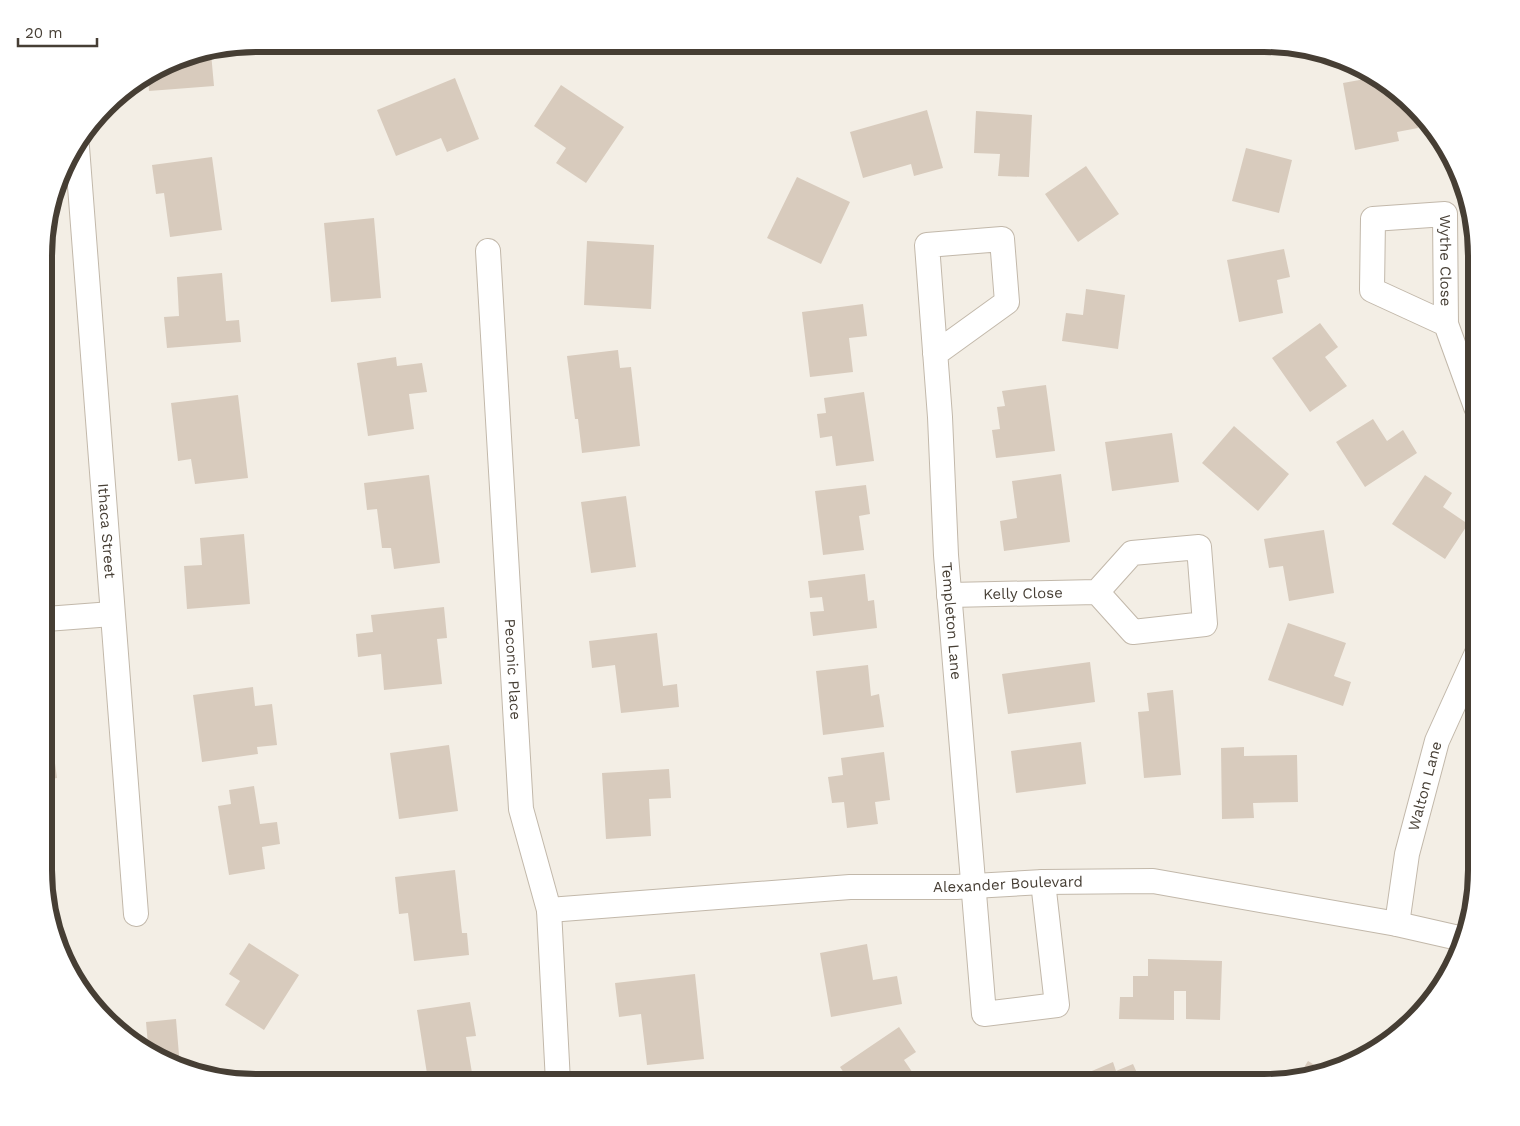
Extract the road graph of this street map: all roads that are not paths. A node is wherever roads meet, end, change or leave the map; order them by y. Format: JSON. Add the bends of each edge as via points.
{"nodes":[{"id":1,"x":78,"y":159,"type":"edge"},
{"id":2,"x":488,"y":251,"type":"dead end"},
{"id":3,"x":1446,"y":324,"type":"junction"},
{"id":4,"x":935,"y":354,"type":"junction"},
{"id":5,"x":1468,"y":385,"type":"edge"},
{"id":6,"x":1097,"y":592,"type":"junction"},
{"id":7,"x":949,"y":595,"type":"junction"},
{"id":8,"x":112,"y":614,"type":"junction"},
{"id":9,"x":53,"y":618,"type":"edge"},
{"id":10,"x":1468,"y":673,"type":"edge"},
{"id":11,"x":1043,"y":882,"type":"junction"},
{"id":12,"x":973,"y":886,"type":"junction"},
{"id":13,"x":550,"y":910,"type":"junction"},
{"id":14,"x":136,"y":914,"type":"dead end"},
{"id":15,"x":1397,"y":924,"type":"junction"},
{"id":16,"x":1456,"y":937,"type":"edge"},
{"id":17,"x":558,"y":1074,"type":"edge"}],
"edges":[{"from":1,"to":8,"type":"street","name":"Ithaca Street"},
{"from":2,"to":13,"type":"street","name":"Peconic Place","via":[[521,809]]},
{"from":3,"to":3,"type":"street","name":"Wythe Close","via":[[1445,214],[1373,220],[1372,290]]},
{"from":3,"to":5,"type":"street","name":"Wythe Close"},
{"from":4,"to":4,"type":"street","name":"Templeton Lane","via":[[1007,302],[1002,238],[927,245]]},
{"from":4,"to":7,"type":"street","name":"Templeton Lane"},
{"from":6,"to":6,"type":"street","via":[[1133,632],[1205,624],[1199,547],[1132,553]]},
{"from":6,"to":7,"type":"street","name":"Kelly Close"},
{"from":7,"to":12,"type":"street","name":"Templeton Lane"},
{"from":8,"to":9,"type":"street"},
{"from":8,"to":14,"type":"street","name":"Ithaca Street"},
{"from":10,"to":15,"type":"street","name":"Walton Lane","via":[[1437,741],[1408,854]]},
{"from":11,"to":12,"type":"street","name":"Alexander Boulevard"},
{"from":11,"to":12,"type":"street","name":"Templeton Lane","via":[[1057,1005],[984,1014]]},
{"from":11,"to":15,"type":"street","name":"Alexander Boulevard","via":[[1153,881]]},
{"from":12,"to":13,"type":"street","name":"Alexander Boulevard","via":[[850,887]]},
{"from":13,"to":17,"type":"street","name":"Peconic Place"},
{"from":15,"to":16,"type":"street","name":"Alexander Boulevard"}]}
